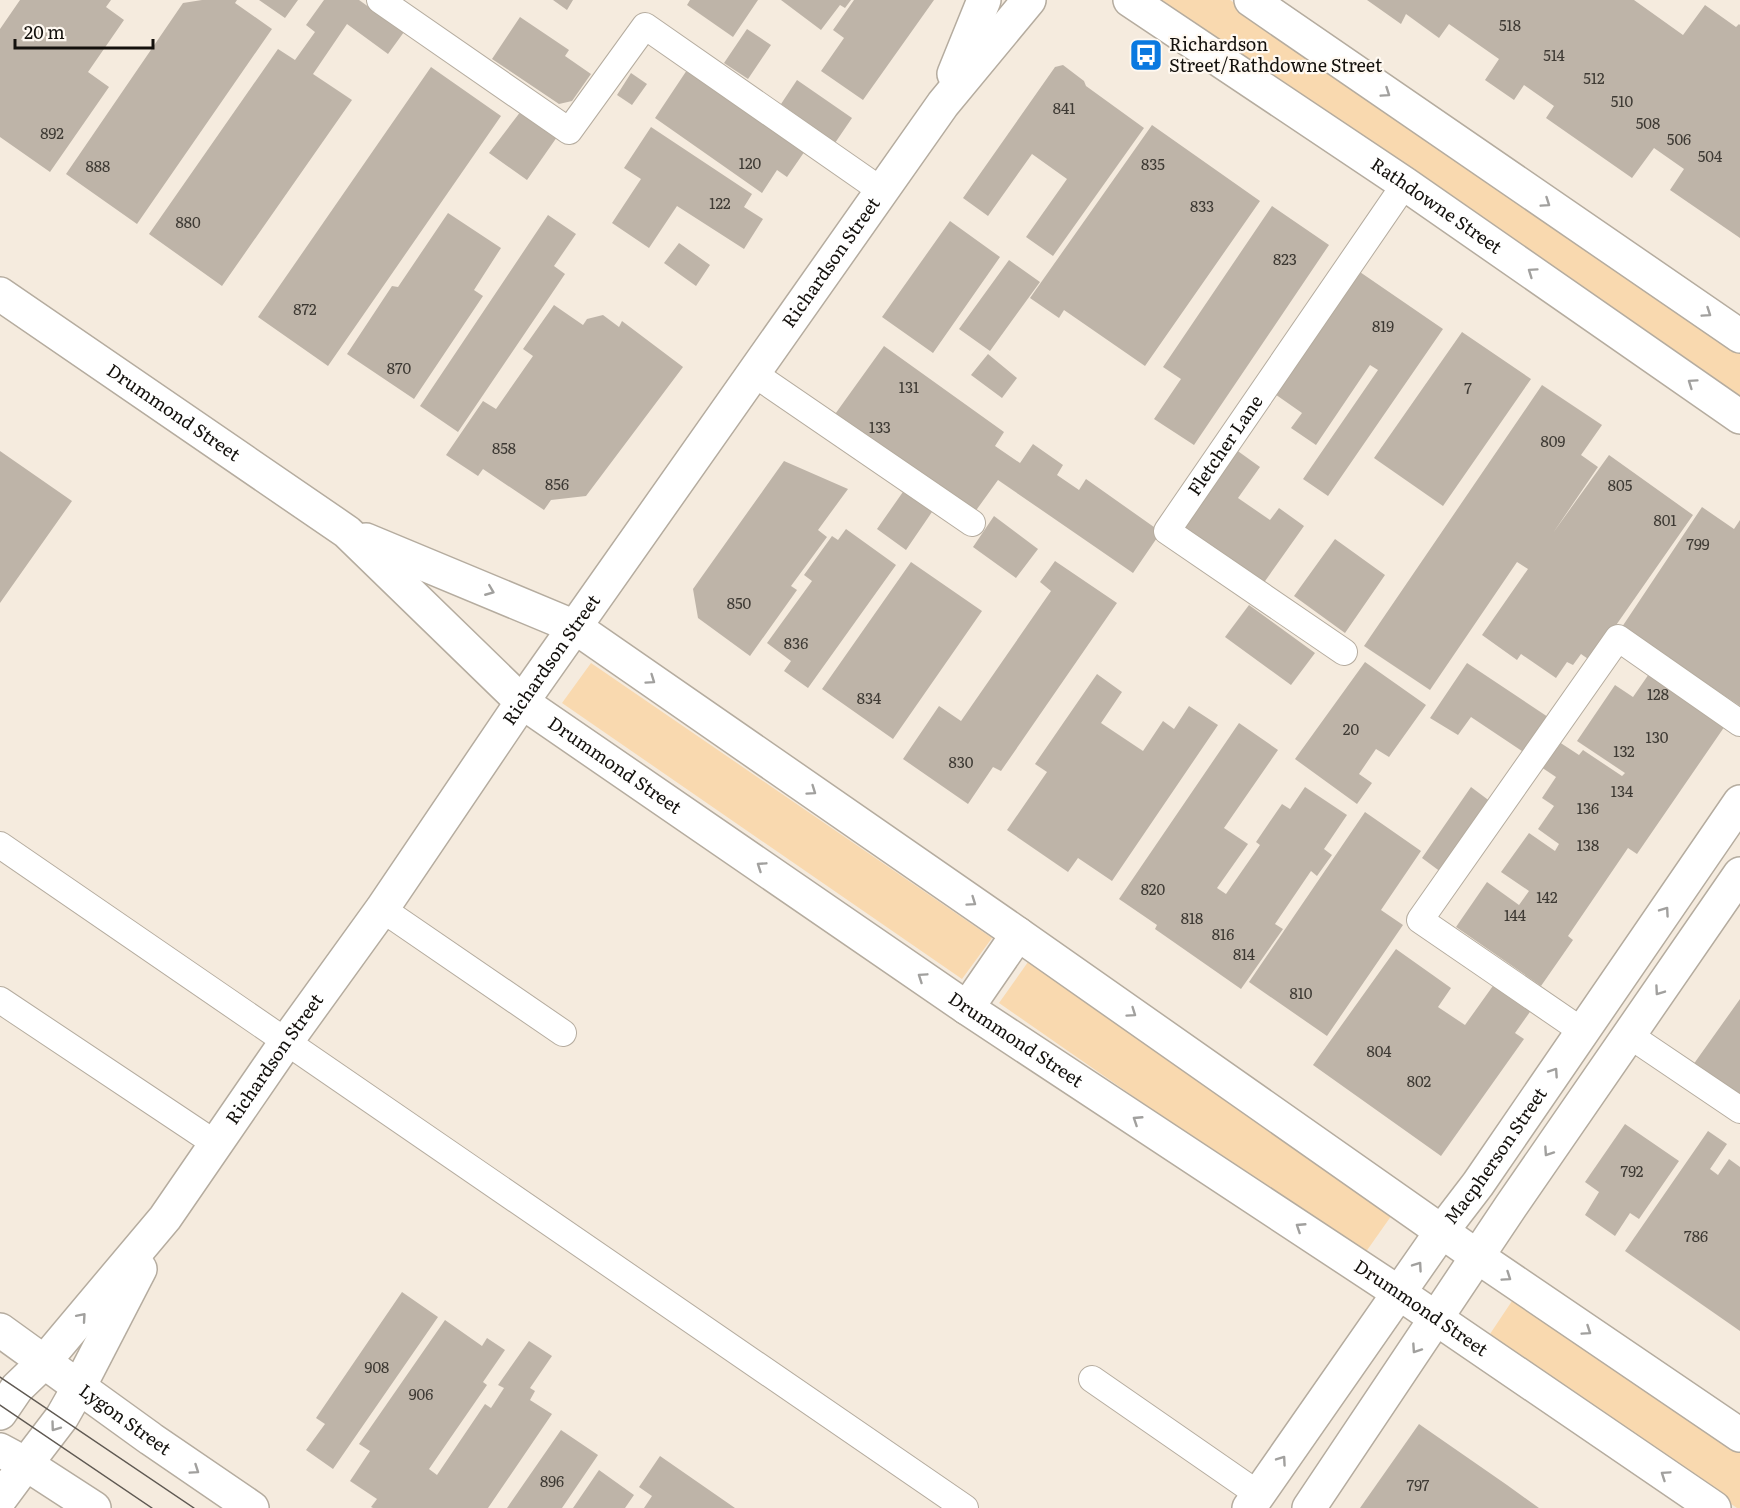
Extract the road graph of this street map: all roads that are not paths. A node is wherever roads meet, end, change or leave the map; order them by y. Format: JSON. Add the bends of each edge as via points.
{"nodes":[{"id":1,"x":380,"y":0,"type":"edge"},
{"id":2,"x":984,"y":0,"type":"edge"},
{"id":3,"x":1029,"y":0,"type":"edge"},
{"id":4,"x":1130,"y":0,"type":"edge"},
{"id":5,"x":1251,"y":0,"type":"edge"},
{"id":6,"x":943,"y":104,"type":"junction"},
{"id":7,"x":1405,"y":184,"type":"junction"},
{"id":8,"x":882,"y":191,"type":"junction"},
{"id":9,"x":0,"y":294,"type":"edge"},
{"id":10,"x":1740,"y":336,"type":"edge"},
{"id":11,"x":753,"y":373,"type":"junction"},
{"id":12,"x":1740,"y":417,"type":"edge"},
{"id":13,"x":972,"y":523,"type":"dead end"},
{"id":14,"x":347,"y":532,"type":"junction"},
{"id":15,"x":575,"y":627,"type":"junction"},
{"id":16,"x":1344,"y":652,"type":"dead end"},
{"id":17,"x":522,"y":702,"type":"junction"},
{"id":18,"x":1740,"y":723,"type":"edge"},
{"id":19,"x":1740,"y":802,"type":"edge"},
{"id":20,"x":0,"y":845,"type":"edge"},
{"id":21,"x":1740,"y":874,"type":"edge"},
{"id":22,"x":382,"y":909,"type":"junction"},
{"id":23,"x":1018,"y":934,"type":"junction"},
{"id":24,"x":0,"y":1000,"type":"edge"},
{"id":25,"x":967,"y":1008,"type":"junction"},
{"id":26,"x":1581,"y":1031,"type":"junction"},
{"id":27,"x":563,"y":1034,"type":"dead end"},
{"id":28,"x":1629,"y":1035,"type":"junction"},
{"id":29,"x":286,"y":1042,"type":"junction"},
{"id":30,"x":1740,"y":1110,"type":"edge"},
{"id":31,"x":216,"y":1144,"type":"junction"},
{"id":32,"x":165,"y":1218,"type":"junction"},
{"id":33,"x":1442,"y":1231,"type":"junction"},
{"id":34,"x":1478,"y":1257,"type":"junction"},
{"id":35,"x":1399,"y":1293,"type":"junction"},
{"id":36,"x":1436,"y":1319,"type":"junction"},
{"id":37,"x":0,"y":1330,"type":"edge"},
{"id":38,"x":44,"y":1362,"type":"junction"},
{"id":39,"x":1092,"y":1379,"type":"dead end"},
{"id":40,"x":79,"y":1387,"type":"junction"},
{"id":41,"x":0,"y":1413,"type":"edge"},
{"id":42,"x":1740,"y":1435,"type":"edge"},
{"id":43,"x":13,"y":1457,"type":"edge"},
{"id":44,"x":0,"y":1499,"type":"edge"},
{"id":45,"x":1253,"y":1501,"type":"edge"},
{"id":46,"x":94,"y":1508,"type":"edge"},
{"id":47,"x":252,"y":1508,"type":"edge"},
{"id":48,"x":965,"y":1508,"type":"edge"},
{"id":49,"x":1309,"y":1508,"type":"edge"},
{"id":50,"x":1714,"y":1508,"type":"edge"}],
"edges":[{"from":1,"to":8,"type":"lane","via":[[569,131],[645,26]]},
{"from":2,"to":6,"type":"street","name":"Richardson Street"},
{"from":3,"to":6,"type":"street","name":"Richardson Street"},
{"from":4,"to":7,"type":"street","name":"Rathdowne Street"},
{"from":5,"to":10,"type":"street","one_way":true},
{"from":6,"to":8,"type":"street","name":"Richardson Street"},
{"from":12,"to":7,"type":"street","name":"Rathdowne Street","one_way":true},
{"from":7,"to":16,"type":"lane","name":"Fletcher Lane","via":[[1167,531]]},
{"from":8,"to":11,"type":"street","name":"Richardson Street"},
{"from":9,"to":14,"type":"street","name":"Drummond Street"},
{"from":11,"to":13,"type":"lane"},
{"from":11,"to":15,"type":"street","name":"Richardson Street"},
{"from":14,"to":15,"type":"street","name":"Drummond Street","one_way":true},
{"from":14,"to":17,"type":"street","name":"Drummond Street"},
{"from":15,"to":17,"type":"street","name":"Richardson Street"},
{"from":15,"to":23,"type":"street","name":"Drummond Street","one_way":true},
{"from":17,"to":22,"type":"street","name":"Richardson Street"},
{"from":25,"to":17,"type":"street","name":"Drummond Street","one_way":true},
{"from":18,"to":26,"type":"lane","via":[[1618,638],[1420,920]]},
{"from":26,"to":19,"type":"street","name":"Macpherson Street","one_way":true},
{"from":20,"to":29,"type":"lane"},
{"from":21,"to":28,"type":"street","one_way":true},
{"from":22,"to":27,"type":"lane"},
{"from":22,"to":29,"type":"street","name":"Richardson Street"},
{"from":23,"to":25,"type":"street"},
{"from":23,"to":33,"type":"street","name":"Drummond Street","one_way":true},
{"from":24,"to":31,"type":"lane"},
{"from":35,"to":25,"type":"street","name":"Drummond Street","one_way":true},
{"from":33,"to":26,"type":"street","name":"Macpherson Street","one_way":true},
{"from":28,"to":30,"type":"lane"},
{"from":28,"to":34,"type":"street","one_way":true},
{"from":29,"to":31,"type":"street","name":"Richardson Street"},
{"from":29,"to":48,"type":"lane"},
{"from":31,"to":32,"type":"street","name":"Richardson Street"},
{"from":38,"to":32,"type":"street","name":"Richardson Street","one_way":true},
{"from":32,"to":40,"type":"street","name":"Richardson Street"},
{"from":33,"to":34,"type":"street","name":"Drummond Street"},
{"from":35,"to":33,"type":"street","name":"Macpherson Street","one_way":true},
{"from":34,"to":36,"type":"street"},
{"from":34,"to":42,"type":"street","name":"Drummond Street","one_way":true},
{"from":35,"to":36,"type":"street","name":"Drummond Street"},
{"from":45,"to":35,"type":"street","name":"Macpherson Street","one_way":true},
{"from":36,"to":49,"type":"street","one_way":true},
{"from":50,"to":36,"type":"street","name":"Drummond Street","one_way":true},
{"from":37,"to":38,"type":"street","name":"Lygon Street"},
{"from":38,"to":40,"type":"street","name":"Lygon Street"},
{"from":38,"to":41,"type":"street","name":"Richardson Street","via":[[17,1388]]},
{"from":39,"to":45,"type":"lane"},
{"from":40,"to":43,"type":"street","name":"Richardson Street","one_way":true,"via":[[62,1417]]},
{"from":40,"to":47,"type":"street","name":"Lygon Street","one_way":true},
{"from":43,"to":44,"type":"street"},
{"from":43,"to":46,"type":"street"}]}
